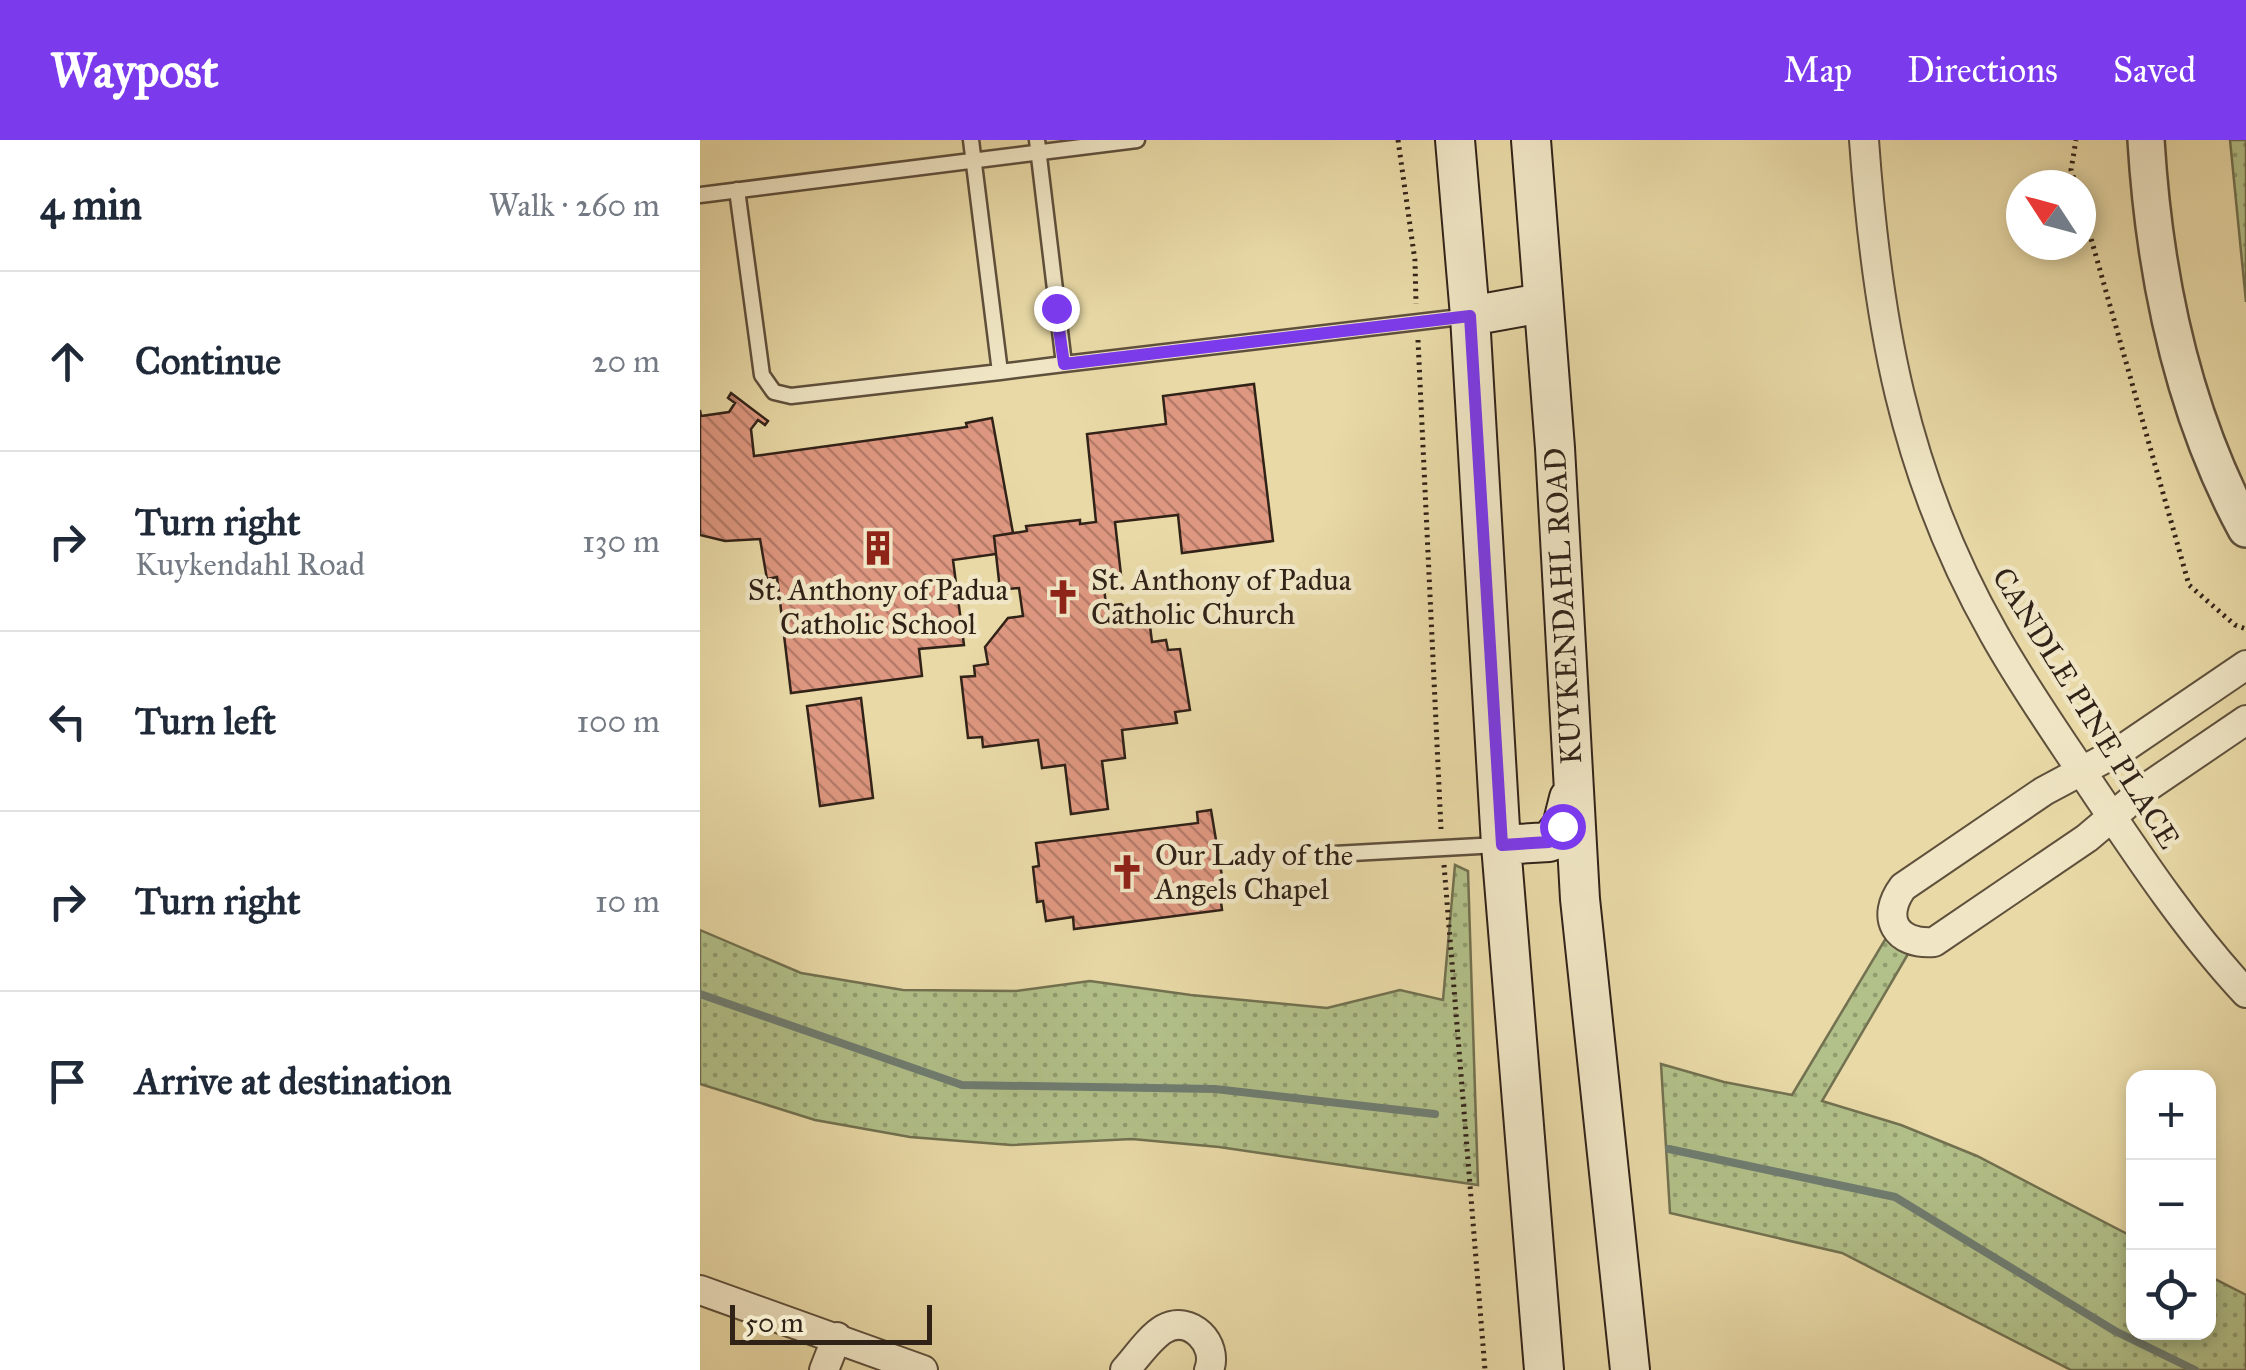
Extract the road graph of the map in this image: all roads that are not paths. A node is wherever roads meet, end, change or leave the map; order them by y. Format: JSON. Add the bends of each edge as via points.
{"nodes":[{"id":1,"x":971,"y":140,"type":"edge"},
{"id":2,"x":1137,"y":140,"type":"edge"},
{"id":3,"x":1455,"y":140,"type":"edge"},
{"id":4,"x":1531,"y":140,"type":"edge"},
{"id":5,"x":1864,"y":140,"type":"edge"},
{"id":6,"x":2146,"y":140,"type":"edge"},
{"id":7,"x":1038,"y":146,"type":"edge"},
{"id":8,"x":974,"y":160,"type":"junction"},
{"id":9,"x":737,"y":190,"type":"junction"},
{"id":10,"x":700,"y":195,"type":"edge"},
{"id":11,"x":1542,"y":303,"type":"junction"},
{"id":12,"x":1470,"y":316,"type":"junction"},
{"id":13,"x":1064,"y":364,"type":"junction"},
{"id":14,"x":1000,"y":372,"type":"junction"},
{"id":15,"x":2246,"y":529,"type":"edge"},
{"id":16,"x":2246,"y":665,"type":"edge"},
{"id":17,"x":2246,"y":720,"type":"edge"},
{"id":18,"x":2082,"y":771,"type":"junction"},
{"id":19,"x":1572,"y":785,"type":"junction"},
{"id":20,"x":2112,"y":817,"type":"junction"},
{"id":21,"x":1502,"y":845,"type":"junction"},
{"id":22,"x":1334,"y":854,"type":"dead end"},
{"id":23,"x":2246,"y":993,"type":"edge"},
{"id":24,"x":700,"y":1290,"type":"edge"},
{"id":25,"x":837,"y":1336,"type":"junction"},
{"id":26,"x":824,"y":1370,"type":"edge"},
{"id":27,"x":923,"y":1370,"type":"edge"},
{"id":28,"x":1126,"y":1370,"type":"edge"},
{"id":29,"x":1210,"y":1370,"type":"edge"},
{"id":30,"x":1544,"y":1370,"type":"edge"},
{"id":31,"x":1630,"y":1370,"type":"edge"}],
"edges":[{"from":1,"to":8,"type":"lane"},
{"from":2,"to":7,"type":"lane"},
{"from":3,"to":12,"type":"main road"},
{"from":4,"to":11,"type":"main road","name":"KUYKENDAHL ROAD"},
{"from":5,"to":18,"type":"street","name":"CANDLE PINE PLACE","via":[[1884,328],[1926,486],[1994,634]]},
{"from":6,"to":15,"type":"street","via":[[2150,203],[2176,340],[2214,459]]},
{"from":7,"to":8,"type":"lane"},
{"from":7,"to":13,"type":"lane"},
{"from":8,"to":9,"type":"lane"},
{"from":8,"to":14,"type":"lane"},
{"from":9,"to":10,"type":"lane"},
{"from":9,"to":14,"type":"lane","via":[[762,374],[774,392],[790,396]]},
{"from":11,"to":12,"type":"main road"},
{"from":11,"to":19,"type":"main road","name":"KUYKENDAHL ROAD"},
{"from":12,"to":13,"type":"lane"},
{"from":12,"to":21,"type":"main road"},
{"from":13,"to":14,"type":"lane"},
{"from":16,"to":18,"type":"street"},
{"from":17,"to":20,"type":"street"},
{"from":18,"to":20,"type":"street","name":"CANDLE PINE PLACE"},
{"from":18,"to":20,"type":"street","via":[[1903,887],[1891,911],[1900,933],[1910,941],[1934,942]]},
{"from":19,"to":21,"type":"main road","via":[[1562,826],[1549,842]]},
{"from":19,"to":31,"type":"main road","name":"KUYKENDAHL ROAD"},
{"from":20,"to":23,"type":"street","name":"CANDLE PINE PLACE"},
{"from":21,"to":22,"type":"lane"},
{"from":21,"to":30,"type":"main road"},
{"from":24,"to":25,"type":"street"},
{"from":25,"to":26,"type":"street"},
{"from":25,"to":27,"type":"street"},
{"from":28,"to":29,"type":"street","via":[[1163,1329],[1182,1326],[1210,1344]]}]}
